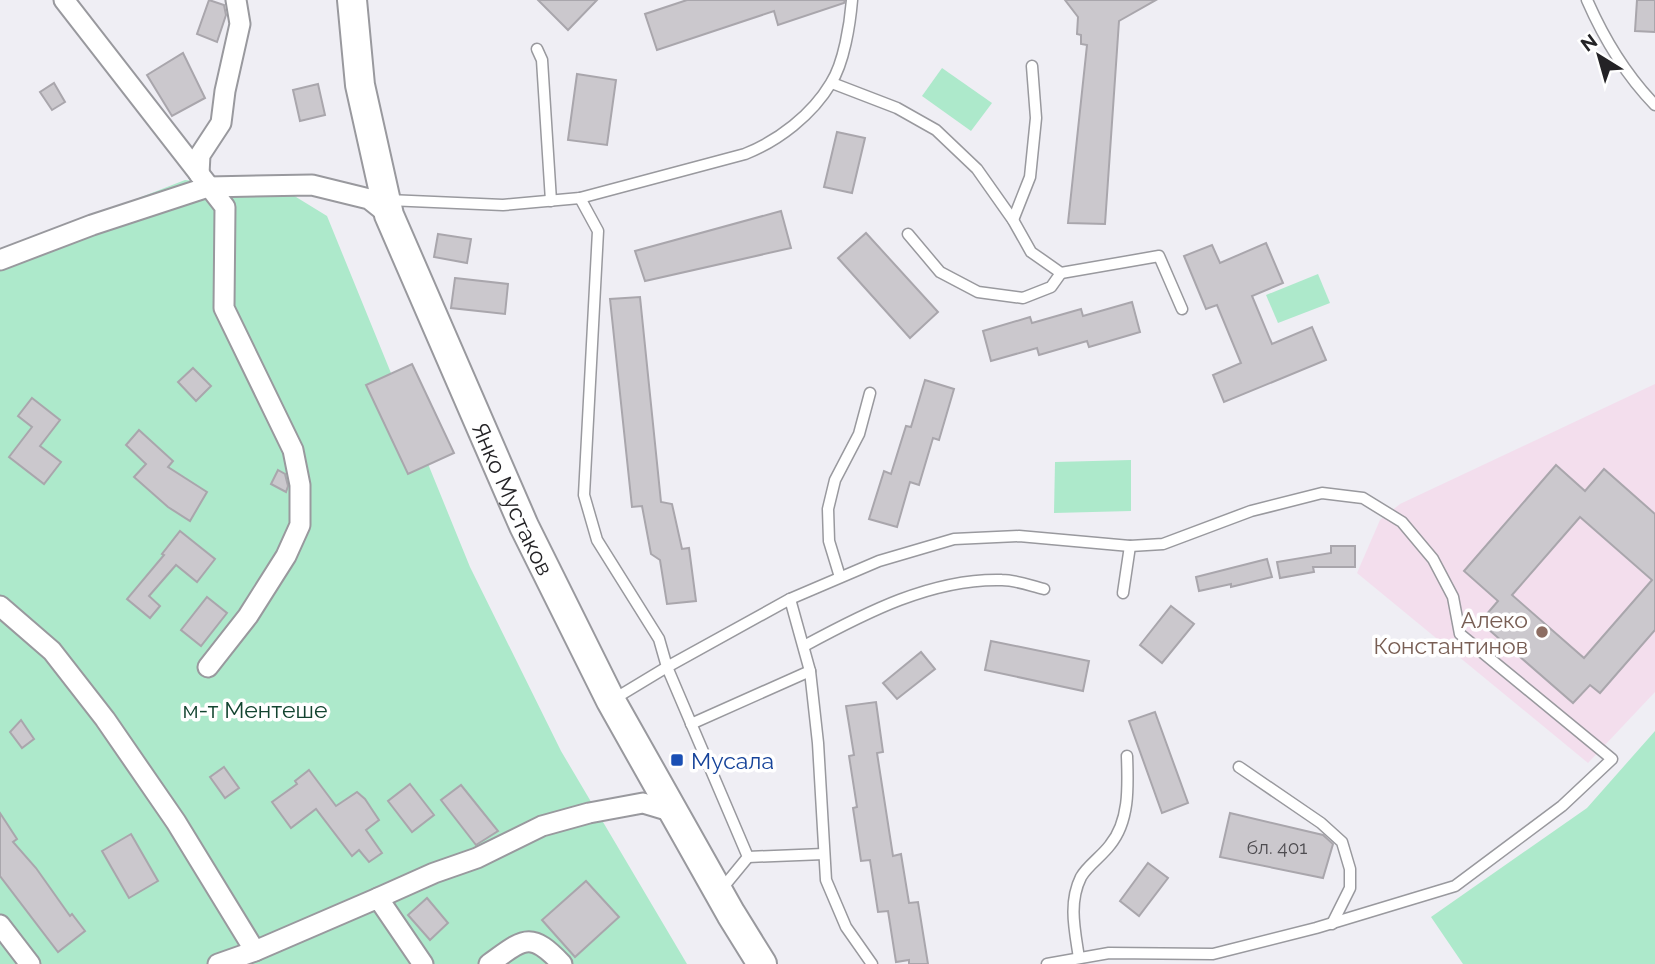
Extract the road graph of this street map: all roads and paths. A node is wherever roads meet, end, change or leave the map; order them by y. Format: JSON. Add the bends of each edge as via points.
{"nodes":[{"id":1,"x":64,"y":0,"type":"edge"},
{"id":2,"x":236,"y":0,"type":"edge"},
{"id":3,"x":352,"y":0,"type":"edge"},
{"id":4,"x":852,"y":0,"type":"edge"},
{"id":5,"x":1587,"y":0,"type":"edge"},
{"id":6,"x":537,"y":49,"type":"dead end"},
{"id":7,"x":1032,"y":66,"type":"dead end"},
{"id":8,"x":832,"y":83,"type":"junction"},
{"id":9,"x":1655,"y":105,"type":"edge"},
{"id":10,"x":203,"y":181,"type":"junction"},
{"id":11,"x":580,"y":198,"type":"junction"},
{"id":12,"x":551,"y":201,"type":"junction"},
{"id":13,"x":387,"y":207,"type":"junction"},
{"id":14,"x":1013,"y":220,"type":"junction"},
{"id":15,"x":908,"y":233,"type":"dead end"},
{"id":16,"x":0,"y":260,"type":"edge"},
{"id":17,"x":1061,"y":274,"type":"junction"},
{"id":18,"x":1182,"y":310,"type":"dead end"},
{"id":19,"x":870,"y":393,"type":"dead end"},
{"id":20,"x":1130,"y":546,"type":"junction"},
{"id":21,"x":840,"y":577,"type":"junction"},
{"id":22,"x":1044,"y":589,"type":"dead end"},
{"id":23,"x":1123,"y":593,"type":"dead end"},
{"id":24,"x":790,"y":600,"type":"junction"},
{"id":25,"x":0,"y":606,"type":"edge"},
{"id":26,"x":804,"y":646,"type":"junction"},
{"id":27,"x":208,"y":667,"type":"dead end"},
{"id":28,"x":667,"y":667,"type":"junction"},
{"id":29,"x":810,"y":671,"type":"junction"},
{"id":30,"x":611,"y":701,"type":"junction"},
{"id":31,"x":691,"y":723,"type":"junction"},
{"id":32,"x":1127,"y":756,"type":"dead end"},
{"id":33,"x":1239,"y":767,"type":"dead end"},
{"id":34,"x":673,"y":812,"type":"junction"},
{"id":35,"x":824,"y":854,"type":"junction"},
{"id":36,"x":748,"y":857,"type":"junction"},
{"id":37,"x":719,"y":892,"type":"junction"},
{"id":38,"x":378,"y":898,"type":"junction"},
{"id":39,"x":1332,"y":924,"type":"junction"},
{"id":40,"x":0,"y":925,"type":"edge"},
{"id":41,"x":255,"y":951,"type":"junction"},
{"id":42,"x":1079,"y":958,"type":"junction"},
{"id":43,"x":30,"y":964,"type":"edge"},
{"id":44,"x":218,"y":964,"type":"edge"},
{"id":45,"x":423,"y":964,"type":"edge"},
{"id":46,"x":489,"y":964,"type":"edge"},
{"id":47,"x":562,"y":964,"type":"edge"},
{"id":48,"x":762,"y":964,"type":"edge"},
{"id":49,"x":872,"y":964,"type":"edge"},
{"id":50,"x":1047,"y":964,"type":"edge"}],
"edges":[{"from":1,"to":10,"type":"street"},
{"from":2,"to":10,"type":"street","via":[[240,24],[221,123],[200,155]]},
{"from":3,"to":13,"type":"street","name":"Янко Мустаков","via":[[360,85]]},
{"from":4,"to":8,"type":"lane"},
{"from":5,"to":9,"type":"lane","via":[[1621,65]]},
{"from":6,"to":12,"type":"lane","via":[[542,60]]},
{"from":7,"to":14,"type":"lane","via":[[1036,118],[1030,177]]},
{"from":8,"to":11,"type":"lane","via":[[809,110],[767,145]]},
{"from":8,"to":14,"type":"lane","via":[[897,108],[936,130],[977,169]]},
{"from":10,"to":13,"type":"street","via":[[312,185]]},
{"from":10,"to":16,"type":"street"},
{"from":10,"to":27,"type":"street","via":[[225,207],[224,308],[293,450],[300,485],[300,525],[286,556]]},
{"from":11,"to":12,"type":"lane"},
{"from":11,"to":28,"type":"lane","via":[[598,231],[584,495],[597,540],[659,639]]},
{"from":12,"to":13,"type":"lane"},
{"from":13,"to":30,"type":"street","name":"Янко Мустаков","via":[[524,526]]},
{"from":14,"to":17,"type":"lane","via":[[1031,252]]},
{"from":15,"to":17,"type":"lane","via":[[940,272],[978,292],[1023,298],[1051,288]]},
{"from":17,"to":18,"type":"lane","via":[[1159,256]]},
{"from":19,"to":21,"type":"lane","via":[[828,509],[829,541]]},
{"from":20,"to":21,"type":"lane","via":[[1019,536],[954,539]]},
{"from":20,"to":23,"type":"lane"},
{"from":20,"to":39,"type":"lane","via":[[1163,544],[1251,511],[1322,493],[1363,498],[1402,522],[1433,559],[1453,597],[1460,634],[1612,760],[1562,806],[1455,886]]},
{"from":21,"to":24,"type":"lane"},
{"from":22,"to":26,"type":"lane","via":[[1005,580],[956,582],[905,598]]},
{"from":24,"to":26,"type":"lane"},
{"from":24,"to":28,"type":"lane"},
{"from":25,"to":41,"type":"street","via":[[52,651],[105,719],[176,822]]},
{"from":26,"to":29,"type":"lane"},
{"from":28,"to":30,"type":"lane"},
{"from":28,"to":31,"type":"lane"},
{"from":29,"to":31,"type":"lane"},
{"from":29,"to":35,"type":"lane"},
{"from":30,"to":34,"type":"street","name":"Янко Мустаков"},
{"from":31,"to":36,"type":"lane"},
{"from":32,"to":42,"type":"lane","via":[[1124,818],[1113,842],[1081,877],[1072,912]]},
{"from":33,"to":39,"type":"lane","via":[[1342,842],[1350,888]]},
{"from":34,"to":37,"type":"street","name":"Янко Мустаков"},
{"from":34,"to":38,"type":"street","via":[[643,803],[542,826]]},
{"from":35,"to":36,"type":"lane"},
{"from":35,"to":49,"type":"lane","via":[[827,880],[846,928]]},
{"from":36,"to":37,"type":"lane"},
{"from":37,"to":48,"type":"street","name":"Янко Мустаков"},
{"from":38,"to":41,"type":"street"},
{"from":38,"to":45,"type":"street"},
{"from":39,"to":42,"type":"lane","via":[[1213,954],[1109,953]]},
{"from":40,"to":43,"type":"street"},
{"from":41,"to":44,"type":"street"},
{"from":42,"to":50,"type":"lane"},
{"from":46,"to":47,"type":"street","via":[[525,941],[548,949]]}]}
